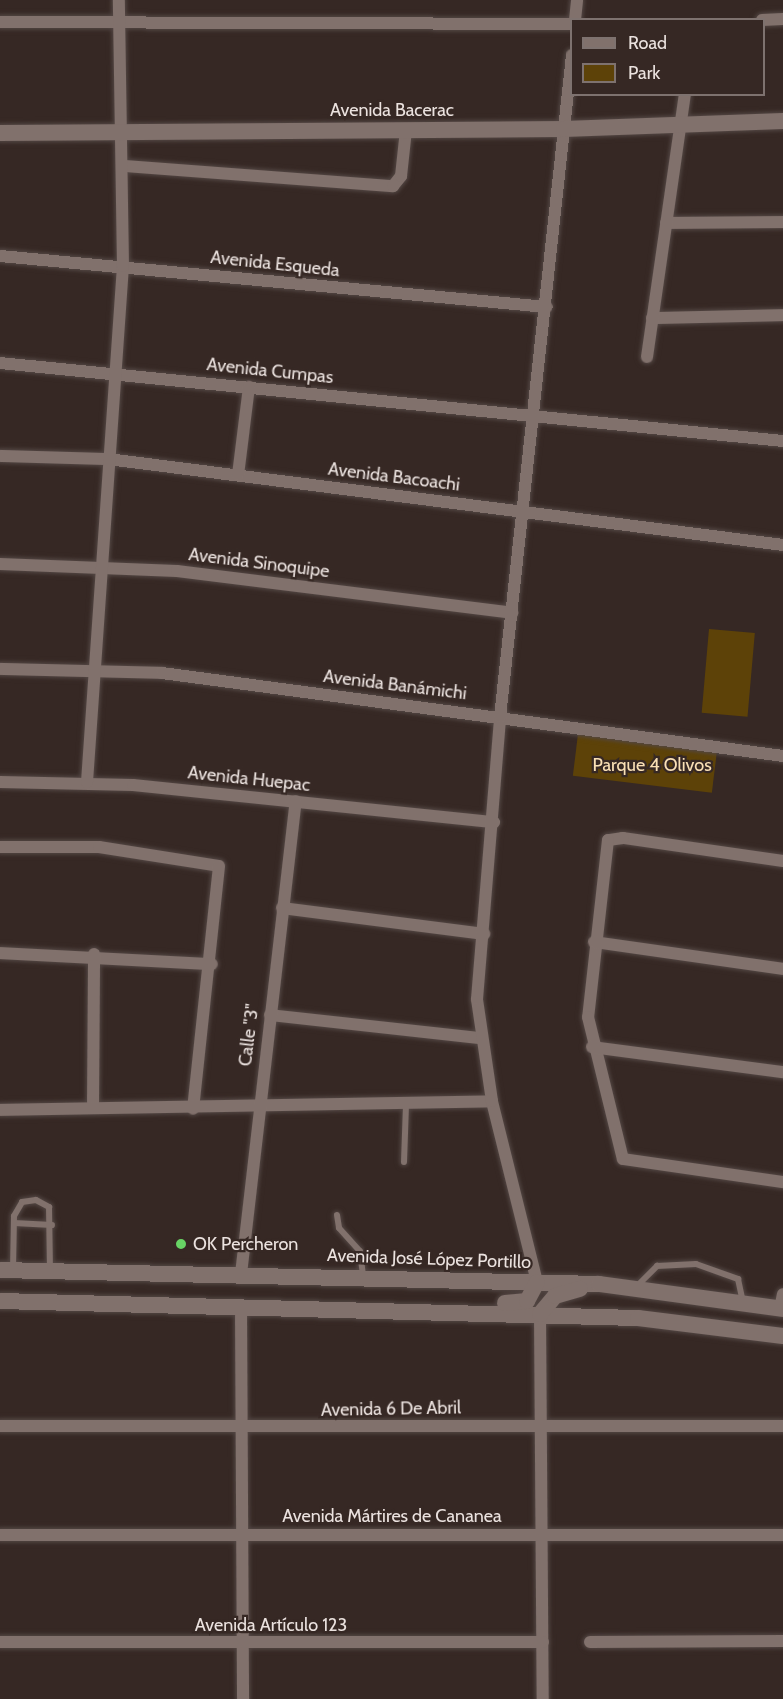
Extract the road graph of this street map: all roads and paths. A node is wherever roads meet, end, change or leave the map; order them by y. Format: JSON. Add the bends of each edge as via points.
{"nodes":[{"id":1,"x":119,"y":0,"type":"edge"},
{"id":2,"x":577,"y":0,"type":"edge"},
{"id":3,"x":575,"y":18,"type":"edge"},
{"id":4,"x":783,"y":19,"type":"edge"},
{"id":5,"x":765,"y":20,"type":"edge"},
{"id":6,"x":0,"y":22,"type":"edge"},
{"id":7,"x":120,"y":22,"type":"junction"},
{"id":8,"x":570,"y":24,"type":"edge"},
{"id":9,"x":570,"y":74,"type":"edge"},
{"id":10,"x":685,"y":96,"type":"edge"},
{"id":11,"x":783,"y":121,"type":"edge"},
{"id":12,"x":679,"y":125,"type":"junction"},
{"id":13,"x":564,"y":129,"type":"junction"},
{"id":14,"x":406,"y":130,"type":"junction"},
{"id":15,"x":125,"y":132,"type":"junction"},
{"id":16,"x":0,"y":133,"type":"edge"},
{"id":17,"x":124,"y":166,"type":"junction"},
{"id":18,"x":783,"y":222,"type":"edge"},
{"id":19,"x":666,"y":224,"type":"junction"},
{"id":20,"x":0,"y":256,"type":"edge"},
{"id":21,"x":123,"y":266,"type":"junction"},
{"id":22,"x":547,"y":307,"type":"junction"},
{"id":23,"x":783,"y":315,"type":"edge"},
{"id":24,"x":652,"y":318,"type":"junction"},
{"id":25,"x":647,"y":357,"type":"dead end"},
{"id":26,"x":0,"y":363,"type":"edge"},
{"id":27,"x":117,"y":371,"type":"junction"},
{"id":28,"x":249,"y":387,"type":"junction"},
{"id":29,"x":535,"y":416,"type":"junction"},
{"id":30,"x":783,"y":441,"type":"edge"},
{"id":31,"x":0,"y":456,"type":"edge"},
{"id":32,"x":108,"y":459,"type":"junction"},
{"id":33,"x":238,"y":475,"type":"junction"},
{"id":34,"x":525,"y":511,"type":"junction"},
{"id":35,"x":783,"y":545,"type":"edge"},
{"id":36,"x":0,"y":564,"type":"edge"},
{"id":37,"x":100,"y":564,"type":"junction"},
{"id":38,"x":512,"y":613,"type":"junction"},
{"id":39,"x":94,"y":668,"type":"junction"},
{"id":40,"x":0,"y":669,"type":"edge"},
{"id":41,"x":500,"y":717,"type":"junction"},
{"id":42,"x":783,"y":756,"type":"edge"},
{"id":43,"x":0,"y":782,"type":"edge"},
{"id":44,"x":87,"y":782,"type":"junction"},
{"id":45,"x":296,"y":801,"type":"junction"},
{"id":46,"x":494,"y":822,"type":"junction"},
{"id":47,"x":0,"y":847,"type":"edge"},
{"id":48,"x":783,"y":861,"type":"edge"},
{"id":49,"x":282,"y":908,"type":"junction"},
{"id":50,"x":484,"y":934,"type":"junction"},
{"id":51,"x":594,"y":942,"type":"junction"},
{"id":52,"x":0,"y":953,"type":"edge"},
{"id":53,"x":94,"y":954,"type":"junction"},
{"id":54,"x":212,"y":964,"type":"junction"},
{"id":55,"x":783,"y":969,"type":"edge"},
{"id":56,"x":270,"y":1015,"type":"junction"},
{"id":57,"x":480,"y":1038,"type":"junction"},
{"id":58,"x":592,"y":1047,"type":"junction"},
{"id":59,"x":783,"y":1072,"type":"edge"},
{"id":60,"x":492,"y":1101,"type":"junction"},
{"id":61,"x":406,"y":1105,"type":"junction"},
{"id":62,"x":93,"y":1108,"type":"junction"},
{"id":63,"x":258,"y":1108,"type":"junction"},
{"id":64,"x":194,"y":1109,"type":"junction"},
{"id":65,"x":0,"y":1110,"type":"edge"},
{"id":66,"x":404,"y":1162,"type":"dead end"},
{"id":67,"x":783,"y":1182,"type":"edge"},
{"id":68,"x":337,"y":1215,"type":"dead end"},
{"id":69,"x":14,"y":1223,"type":"junction"},
{"id":70,"x":52,"y":1225,"type":"junction"},
{"id":71,"x":7,"y":1270,"type":"edge"},
{"id":72,"x":50,"y":1270,"type":"junction"},
{"id":73,"x":241,"y":1274,"type":"junction"},
{"id":74,"x":363,"y":1277,"type":"junction"},
{"id":75,"x":537,"y":1282,"type":"junction"},
{"id":76,"x":635,"y":1288,"type":"junction"},
{"id":77,"x":0,"y":1301,"type":"edge"},
{"id":78,"x":743,"y":1302,"type":"junction"},
{"id":79,"x":782,"y":1304,"type":"edge"},
{"id":80,"x":241,"y":1307,"type":"junction"},
{"id":81,"x":415,"y":1309,"type":"junction"},
{"id":82,"x":540,"y":1314,"type":"junction"},
{"id":83,"x":783,"y":1336,"type":"edge"},
{"id":84,"x":542,"y":1425,"type":"junction"},
{"id":85,"x":0,"y":1426,"type":"edge"},
{"id":86,"x":783,"y":1426,"type":"edge"},
{"id":87,"x":243,"y":1430,"type":"junction"},
{"id":88,"x":244,"y":1533,"type":"junction"},
{"id":89,"x":542,"y":1534,"type":"junction"},
{"id":90,"x":0,"y":1535,"type":"edge"},
{"id":91,"x":783,"y":1535,"type":"edge"},
{"id":92,"x":783,"y":1641,"type":"edge"},
{"id":93,"x":0,"y":1642,"type":"edge"},
{"id":94,"x":543,"y":1642,"type":"junction"},
{"id":95,"x":590,"y":1642,"type":"dead end"},
{"id":96,"x":243,"y":1643,"type":"junction"},
{"id":97,"x":243,"y":1699,"type":"edge"},
{"id":98,"x":543,"y":1699,"type":"edge"}],
"edges":[{"from":1,"to":7,"type":"street"},
{"from":2,"to":3,"type":"street"},
{"from":4,"to":5,"type":"street"},
{"from":6,"to":7,"type":"street"},
{"from":7,"to":8,"type":"street"},
{"from":7,"to":15,"type":"street"},
{"from":9,"to":13,"type":"street"},
{"from":10,"to":12,"type":"street"},
{"from":11,"to":12,"type":"main road","name":"Avenida Bacerac"},
{"from":12,"to":13,"type":"main road","name":"Avenida Bacerac"},
{"from":12,"to":19,"type":"street"},
{"from":13,"to":14,"type":"main road","name":"Avenida Bacerac"},
{"from":13,"to":22,"type":"street"},
{"from":14,"to":15,"type":"main road","name":"Avenida Bacerac"},
{"from":14,"to":17,"type":"street","via":[[401,176],[393,186]]},
{"from":15,"to":16,"type":"main road","name":"Avenida Bacerac"},
{"from":15,"to":17,"type":"street"},
{"from":17,"to":21,"type":"street"},
{"from":18,"to":19,"type":"street"},
{"from":19,"to":24,"type":"street"},
{"from":20,"to":21,"type":"street","name":"Avenida Esqueda"},
{"from":21,"to":22,"type":"street","name":"Avenida Esqueda"},
{"from":21,"to":27,"type":"street"},
{"from":22,"to":29,"type":"street"},
{"from":23,"to":24,"type":"street"},
{"from":24,"to":25,"type":"street"},
{"from":26,"to":27,"type":"street","name":"Avenida Cumpas"},
{"from":27,"to":28,"type":"street","name":"Avenida Cumpas"},
{"from":27,"to":32,"type":"street"},
{"from":28,"to":29,"type":"street","name":"Avenida Cumpas"},
{"from":28,"to":33,"type":"street"},
{"from":29,"to":30,"type":"street","name":"Avenida Cumpas"},
{"from":29,"to":34,"type":"street"},
{"from":31,"to":32,"type":"street","name":"Avenida Bacoachi"},
{"from":32,"to":33,"type":"street","name":"Avenida Bacoachi"},
{"from":32,"to":37,"type":"street"},
{"from":33,"to":34,"type":"street","name":"Avenida Bacoachi"},
{"from":34,"to":35,"type":"street","name":"Avenida Bacoachi"},
{"from":34,"to":38,"type":"street"},
{"from":36,"to":37,"type":"street","name":"Avenida Sinoquipe"},
{"from":37,"to":38,"type":"street","name":"Avenida Sinoquipe"},
{"from":37,"to":39,"type":"street"},
{"from":38,"to":41,"type":"street"},
{"from":39,"to":40,"type":"street","name":"Avenida Banámichi"},
{"from":39,"to":41,"type":"street","name":"Avenida Banámichi"},
{"from":39,"to":44,"type":"street"},
{"from":41,"to":42,"type":"street","name":"Avenida Banámichi"},
{"from":41,"to":46,"type":"street"},
{"from":43,"to":44,"type":"street","name":"Avenida Huepac"},
{"from":44,"to":45,"type":"street","name":"Avenida Huepac"},
{"from":45,"to":46,"type":"street","name":"Avenida Huepac"},
{"from":45,"to":49,"type":"street","name":"Calle \"3\""},
{"from":46,"to":50,"type":"street"},
{"from":47,"to":54,"type":"street","via":[[72,845],[213,861],[222,874]]},
{"from":48,"to":51,"type":"street","via":[[623,838],[608,840]]},
{"from":49,"to":50,"type":"street"},
{"from":49,"to":56,"type":"street","name":"Calle \"3\""},
{"from":50,"to":57,"type":"street","via":[[477,999]]},
{"from":51,"to":55,"type":"street"},
{"from":51,"to":58,"type":"street","via":[[588,1017]]},
{"from":52,"to":53,"type":"street"},
{"from":53,"to":54,"type":"street"},
{"from":53,"to":62,"type":"street"},
{"from":54,"to":64,"type":"street"},
{"from":56,"to":57,"type":"street"},
{"from":56,"to":63,"type":"street","name":"Calle \"3\""},
{"from":57,"to":60,"type":"street"},
{"from":58,"to":59,"type":"street"},
{"from":58,"to":67,"type":"street","via":[[623,1159]]},
{"from":60,"to":61,"type":"street"},
{"from":60,"to":75,"type":"street"},
{"from":61,"to":63,"type":"street"},
{"from":61,"to":66,"type":"lane"},
{"from":62,"to":64,"type":"street"},
{"from":62,"to":65,"type":"street"},
{"from":63,"to":64,"type":"street"},
{"from":63,"to":73,"type":"street","name":"Calle \"3\""},
{"from":68,"to":74,"type":"lane","via":[[339,1228],[360,1251]]},
{"from":69,"to":70,"type":"lane"},
{"from":69,"to":70,"type":"lane","via":[[22,1202],[36,1200],[49,1207]]},
{"from":69,"to":71,"type":"lane"},
{"from":70,"to":72,"type":"lane"},
{"from":71,"to":72,"type":"main road","name":"Avenida José López Portillo"},
{"from":72,"to":73,"type":"main road","name":"Avenida José López Portillo"},
{"from":73,"to":74,"type":"main road","name":"Avenida José López Portillo"},
{"from":74,"to":75,"type":"main road","name":"Avenida José López Portillo"},
{"from":75,"to":76,"type":"main road","name":"Avenida José López Portillo"},
{"from":75,"to":81,"type":"main road","via":[[531,1297],[521,1303]]},
{"from":76,"to":78,"type":"main road","name":"Avenida José López Portillo"},
{"from":76,"to":78,"type":"lane","via":[[657,1266],[696,1264],[738,1279]]},
{"from":76,"to":82,"type":"main road","via":[[570,1289]]},
{"from":77,"to":80,"type":"main road"},
{"from":78,"to":79,"type":"main road","name":"Avenida José López Portillo"},
{"from":80,"to":81,"type":"main road"},
{"from":80,"to":87,"type":"street"},
{"from":81,"to":82,"type":"main road"},
{"from":82,"to":83,"type":"main road","via":[[638,1318]]},
{"from":82,"to":84,"type":"street"},
{"from":84,"to":86,"type":"street","name":"Avenida 6 De Abril"},
{"from":84,"to":87,"type":"street","name":"Avenida 6 De Abril"},
{"from":84,"to":89,"type":"street"},
{"from":85,"to":87,"type":"street","name":"Avenida 6 De Abril"},
{"from":87,"to":88,"type":"street"},
{"from":88,"to":89,"type":"street","name":"Avenida Mártires de Cananea"},
{"from":88,"to":90,"type":"street","name":"Avenida Mártires de Cananea"},
{"from":88,"to":96,"type":"street"},
{"from":89,"to":91,"type":"street","name":"Avenida Mártires de Cananea"},
{"from":89,"to":94,"type":"street"},
{"from":92,"to":95,"type":"street"},
{"from":93,"to":96,"type":"street","name":"Avenida Artículo 123"},
{"from":94,"to":96,"type":"street","name":"Avenida Artículo 123"},
{"from":94,"to":98,"type":"street"},
{"from":96,"to":97,"type":"street"}]}
